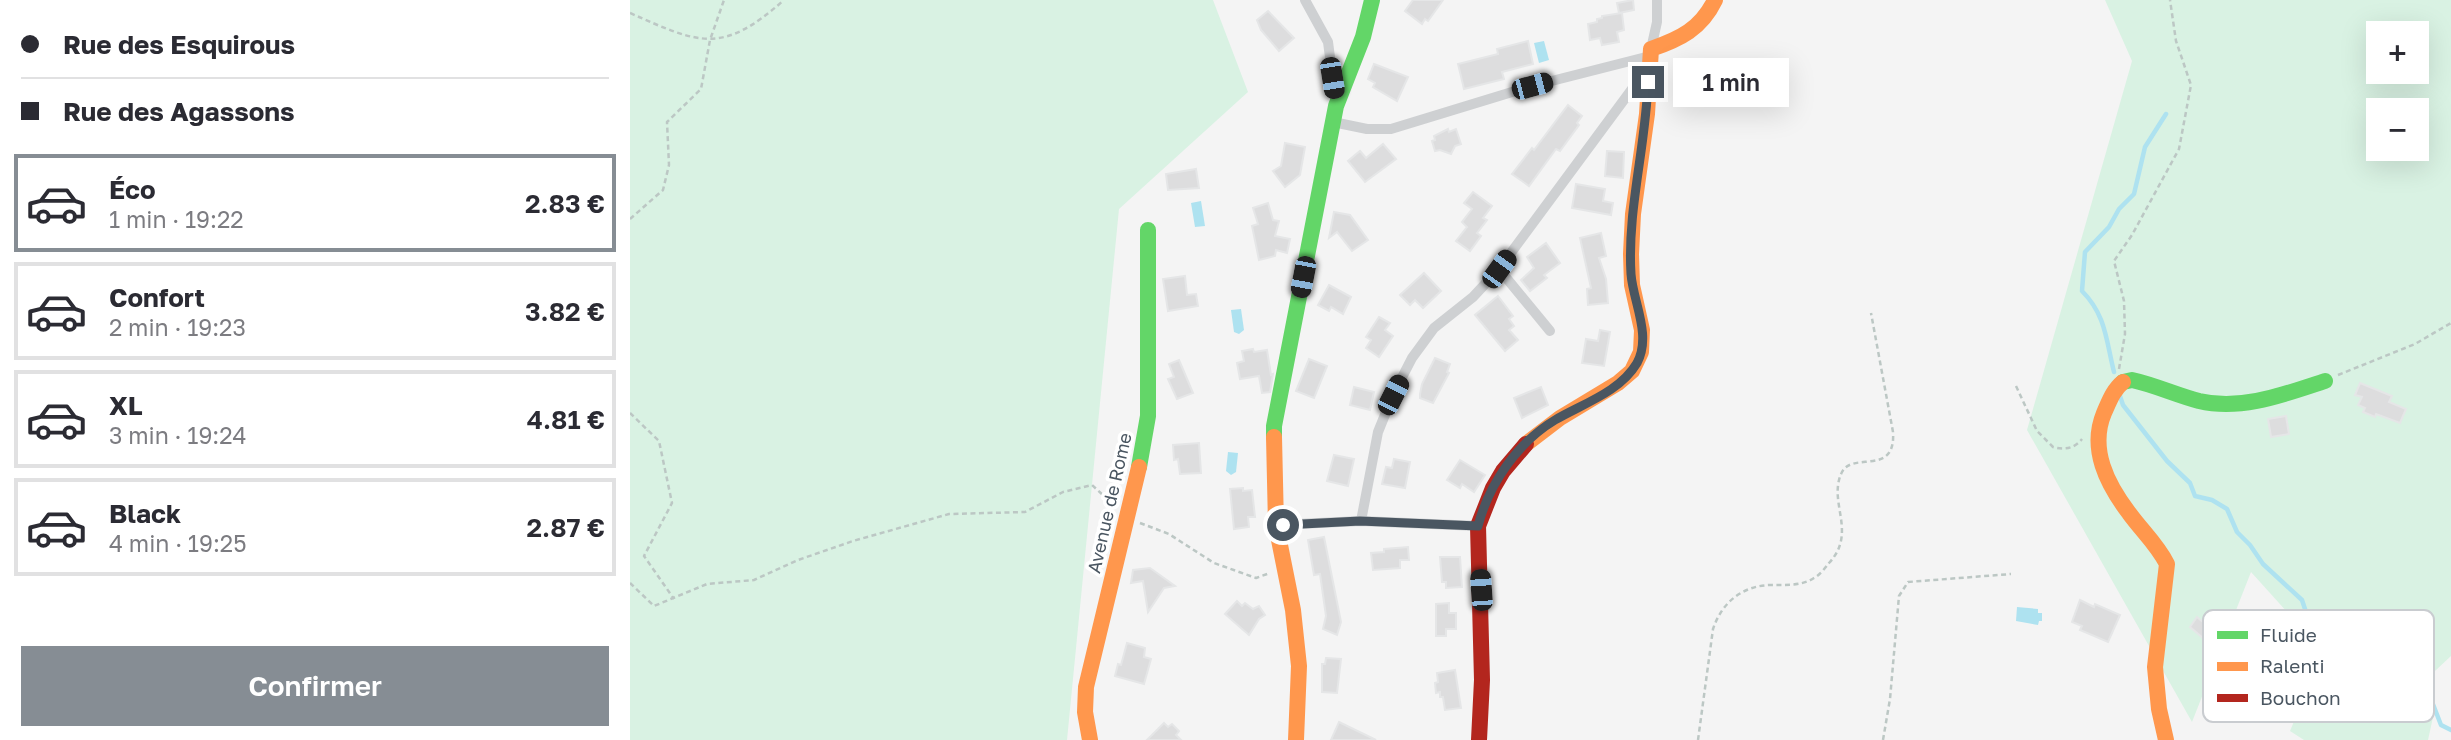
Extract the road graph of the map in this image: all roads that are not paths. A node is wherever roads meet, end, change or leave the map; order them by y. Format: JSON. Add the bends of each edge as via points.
{"nodes":[{"id":1,"x":1305,"y":0,"type":"edge"},
{"id":2,"x":1371,"y":0,"type":"edge"},
{"id":3,"x":1657,"y":0,"type":"edge"},
{"id":4,"x":1715,"y":0,"type":"edge"},
{"id":5,"x":1650,"y":57,"type":"junction"},
{"id":6,"x":1336,"y":106,"type":"junction"},
{"id":7,"x":1333,"y":122,"type":"junction"},
{"id":8,"x":1148,"y":230,"type":"dead end"},
{"id":9,"x":1499,"y":269,"type":"junction"},
{"id":10,"x":1550,"y":331,"type":"dead end"},
{"id":11,"x":2325,"y":381,"type":"road end"},
{"id":12,"x":1360,"y":521,"type":"junction"},
{"id":13,"x":1276,"y":526,"type":"junction"},
{"id":14,"x":1478,"y":526,"type":"junction"},
{"id":15,"x":1090,"y":740,"type":"edge"},
{"id":16,"x":1296,"y":740,"type":"edge"},
{"id":17,"x":1479,"y":740,"type":"edge"},
{"id":18,"x":2166,"y":740,"type":"edge"}],
"edges":[{"from":1,"to":6,"type":"street","via":[[1328,41]]},
{"from":2,"to":6,"type":"street","via":[[1363,37]]},
{"from":3,"to":5,"type":"street"},
{"from":4,"to":5,"type":"street","via":[[1696,29]]},
{"from":5,"to":7,"type":"street","via":[[1532,86],[1391,129]]},
{"from":5,"to":9,"type":"street"},
{"from":5,"to":14,"type":"street","via":[[1630,239],[1642,350],[1620,382],[1526,443],[1497,481]]},
{"from":6,"to":7,"type":"street"},
{"from":7,"to":13,"type":"street","via":[[1276,413]]},
{"from":8,"to":15,"type":"street","name":"Avenue de Rome","via":[[1148,416],[1086,687]]},
{"from":9,"to":10,"type":"street"},
{"from":9,"to":12,"type":"street","via":[[1434,328],[1412,358],[1378,432]]},
{"from":11,"to":18,"type":"street","via":[[2269,398],[2224,404],[2125,380],[2117,386],[2100,423],[2097,438],[2103,468],[2166,564],[2155,667]]},
{"from":12,"to":13,"type":"street"},
{"from":12,"to":14,"type":"street"},
{"from":13,"to":16,"type":"street","via":[[1299,666]]},
{"from":14,"to":17,"type":"street"}]}
